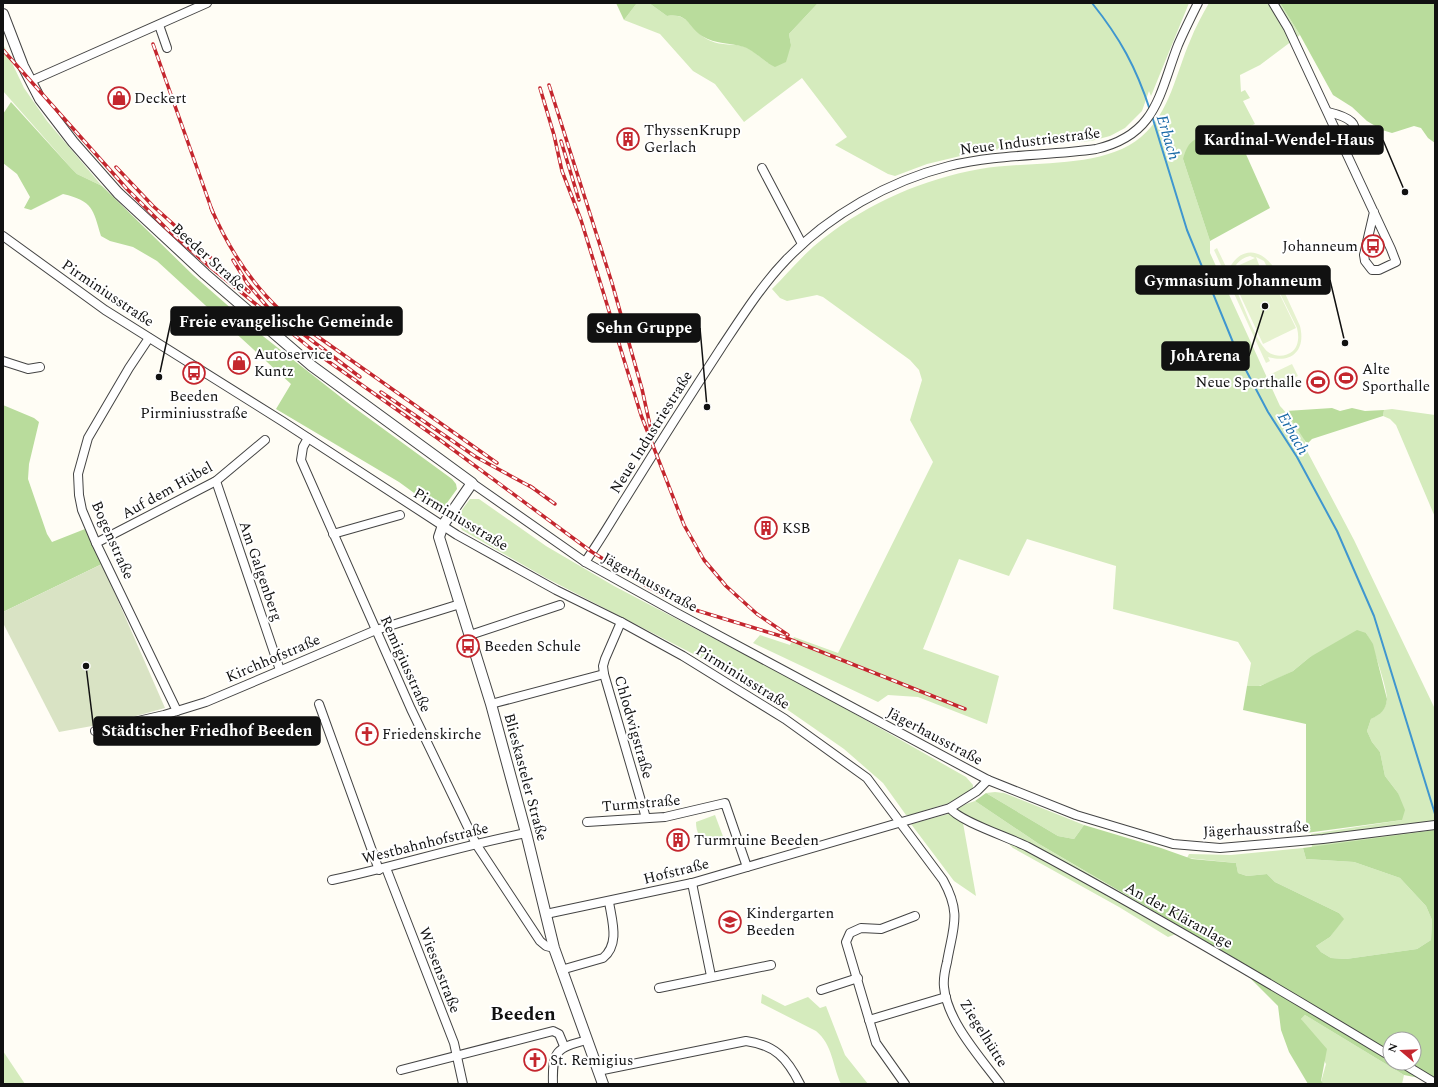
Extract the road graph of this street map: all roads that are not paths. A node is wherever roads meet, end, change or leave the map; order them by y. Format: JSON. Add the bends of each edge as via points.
{"nodes":[{"id":1,"x":207,"y":3,"type":"edge"},
{"id":2,"x":1198,"y":3,"type":"edge"},
{"id":3,"x":1273,"y":3,"type":"edge"},
{"id":4,"x":3,"y":14,"type":"edge"},
{"id":5,"x":159,"y":24,"type":"junction"},
{"id":6,"x":167,"y":48,"type":"dead end"},
{"id":7,"x":31,"y":81,"type":"junction"},
{"id":8,"x":1328,"y":112,"type":"junction"},
{"id":9,"x":1342,"y":140,"type":"junction"},
{"id":10,"x":762,"y":168,"type":"dead end"},
{"id":11,"x":1374,"y":212,"type":"junction"},
{"id":12,"x":3,"y":236,"type":"edge"},
{"id":13,"x":802,"y":244,"type":"junction"},
{"id":14,"x":149,"y":338,"type":"junction"},
{"id":15,"x":3,"y":361,"type":"edge"},
{"id":16,"x":40,"y":367,"type":"dead end"},
{"id":17,"x":308,"y":438,"type":"junction"},
{"id":18,"x":265,"y":440,"type":"dead end"},
{"id":19,"x":216,"y":481,"type":"junction"},
{"id":20,"x":472,"y":483,"type":"junction"},
{"id":21,"x":400,"y":515,"type":"dead end"},
{"id":22,"x":443,"y":525,"type":"junction"},
{"id":23,"x":333,"y":534,"type":"junction"},
{"id":24,"x":96,"y":543,"type":"junction"},
{"id":25,"x":585,"y":562,"type":"junction"},
{"id":26,"x":460,"y":604,"type":"junction"},
{"id":27,"x":560,"y":605,"type":"dead end"},
{"id":28,"x":621,"y":622,"type":"junction"},
{"id":29,"x":376,"y":630,"type":"junction"},
{"id":30,"x":470,"y":635,"type":"junction"},
{"id":31,"x":280,"y":670,"type":"junction"},
{"id":32,"x":604,"y":674,"type":"junction"},
{"id":33,"x":319,"y":704,"type":"dead end"},
{"id":34,"x":490,"y":704,"type":"junction"},
{"id":35,"x":177,"y":710,"type":"junction"},
{"id":36,"x":95,"y":731,"type":"dead end"},
{"id":37,"x":988,"y":780,"type":"junction"},
{"id":38,"x":950,"y":808,"type":"junction"},
{"id":39,"x":646,"y":818,"type":"junction"},
{"id":40,"x":587,"y":822,"type":"dead end"},
{"id":41,"x":900,"y":823,"type":"junction"},
{"id":42,"x":1435,"y":825,"type":"edge"},
{"id":43,"x":526,"y":833,"type":"junction"},
{"id":44,"x":476,"y":844,"type":"junction"},
{"id":45,"x":747,"y":867,"type":"junction"},
{"id":46,"x":383,"y":869,"type":"junction"},
{"id":47,"x":332,"y":880,"type":"dead end"},
{"id":48,"x":692,"y":883,"type":"junction"},
{"id":49,"x":609,"y":902,"type":"junction"},
{"id":50,"x":546,"y":914,"type":"junction"},
{"id":51,"x":915,"y":916,"type":"dead end"},
{"id":52,"x":554,"y":948,"type":"junction"},
{"id":53,"x":771,"y":964,"type":"dead end"},
{"id":54,"x":561,"y":970,"type":"junction"},
{"id":55,"x":711,"y":976,"type":"junction"},
{"id":56,"x":858,"y":978,"type":"junction"},
{"id":57,"x":659,"y":988,"type":"dead end"},
{"id":58,"x":821,"y":990,"type":"dead end"},
{"id":59,"x":946,"y":997,"type":"junction"},
{"id":60,"x":869,"y":1020,"type":"junction"},
{"id":61,"x":587,"y":1040,"type":"junction"},
{"id":62,"x":564,"y":1046,"type":"junction"},
{"id":63,"x":1382,"y":1051,"type":"edge"},
{"id":64,"x":457,"y":1055,"type":"junction"},
{"id":65,"x":401,"y":1070,"type":"dead end"},
{"id":66,"x":598,"y":1071,"type":"junction"},
{"id":67,"x":1415,"y":1071,"type":"edge"},
{"id":68,"x":1435,"y":1083,"type":"edge"},
{"id":69,"x":463,"y":1084,"type":"edge"},
{"id":70,"x":553,"y":1084,"type":"edge"},
{"id":71,"x":603,"y":1084,"type":"edge"},
{"id":72,"x":800,"y":1084,"type":"edge"},
{"id":73,"x":905,"y":1084,"type":"edge"},
{"id":74,"x":1000,"y":1084,"type":"edge"}],
"edges":[{"from":1,"to":5,"type":"street"},
{"from":2,"to":13,"type":"street","name":"Neue Industriestraße","via":[[1178,44],[1156,106],[1128,137],[1107,146],[1084,151],[977,160],[923,174],[861,202]]},
{"from":3,"to":8,"type":"street","via":[[1288,28]]},
{"from":4,"to":7,"type":"street","name":"Beeder Straße"},
{"from":5,"to":6,"type":"street"},
{"from":5,"to":7,"type":"street"},
{"from":7,"to":20,"type":"street","name":"Beeder Straße","via":[[50,113],[95,168],[144,218],[205,274],[318,371]]},
{"from":8,"to":9,"type":"street"},
{"from":8,"to":9,"type":"street","via":[[1351,121],[1354,126],[1350,136]]},
{"from":9,"to":11,"type":"street"},
{"from":10,"to":13,"type":"street"},
{"from":11,"to":11,"type":"street","via":[[1365,248],[1365,261],[1372,270],[1379,270],[1396,262]]},
{"from":12,"to":14,"type":"street","name":"Pirminiusstraße","via":[[105,310]]},
{"from":13,"to":25,"type":"street","name":"Neue Industriestraße","via":[[767,282],[734,328]]},
{"from":14,"to":17,"type":"street","name":"Pirminiusstraße"},
{"from":14,"to":24,"type":"street","name":"Bogenstraße","via":[[88,438],[82,455],[78,474],[79,495],[82,510]]},
{"from":15,"to":16,"type":"street","via":[[28,369]]},
{"from":17,"to":22,"type":"street","name":"Pirminiusstraße"},
{"from":17,"to":23,"type":"street","name":"Remigiusstraße","via":[[303,447],[301,460]]},
{"from":18,"to":19,"type":"street","name":"Auf dem Hübel"},
{"from":19,"to":24,"type":"street","name":"Auf dem Hübel"},
{"from":19,"to":31,"type":"street","name":"Am Galgenberg"},
{"from":20,"to":22,"type":"street","name":"Blieskasteler Straße"},
{"from":20,"to":25,"type":"street","name":"Jägerhausstraße"},
{"from":21,"to":23,"type":"street"},
{"from":22,"to":26,"type":"street","name":"Blieskasteler Straße","via":[[439,537]]},
{"from":22,"to":28,"type":"street","name":"Pirminiusstraße","via":[[556,590]]},
{"from":23,"to":29,"type":"street","name":"Remigiusstraße"},
{"from":24,"to":35,"type":"street","name":"Bogenstraße"},
{"from":25,"to":37,"type":"street","name":"Jägerhausstraße"},
{"from":26,"to":29,"type":"street","name":"Kirchhofstraße"},
{"from":26,"to":30,"type":"street","name":"Blieskasteler Straße"},
{"from":27,"to":30,"type":"street"},
{"from":28,"to":32,"type":"street","name":"Chlodwigstraße","via":[[605,659]]},
{"from":28,"to":41,"type":"street","name":"Pirminiusstraße","via":[[684,656],[770,709],[844,760],[867,778]]},
{"from":29,"to":31,"type":"street","name":"Kirchhofstraße"},
{"from":29,"to":44,"type":"street","name":"Remigiusstraße"},
{"from":30,"to":34,"type":"street","name":"Blieskasteler Straße"},
{"from":31,"to":35,"type":"street","name":"Kirchhofstraße","via":[[206,702]]},
{"from":32,"to":34,"type":"street"},
{"from":32,"to":39,"type":"street","name":"Chlodwigstraße"},
{"from":33,"to":46,"type":"street","name":"Wiesenstraße"},
{"from":34,"to":43,"type":"street","name":"Blieskasteler Straße"},
{"from":35,"to":36,"type":"street","name":"Kirchhofstraße"},
{"from":37,"to":38,"type":"street","name":"Hofstraße","via":[[971,796]]},
{"from":37,"to":42,"type":"street","name":"Jägerhausstraße","via":[[1076,815],[1154,839],[1193,847],[1238,847]]},
{"from":38,"to":41,"type":"street","name":"Hofstraße"},
{"from":38,"to":63,"type":"street","name":"An der Kläranlage","via":[[962,818],[1026,846],[1240,966]]},
{"from":39,"to":40,"type":"street","name":"Turmstraße"},
{"from":39,"to":45,"type":"street","name":"Turmstraße","via":[[680,815],[725,803]]},
{"from":41,"to":45,"type":"street","name":"Hofstraße"},
{"from":41,"to":59,"type":"street","name":"Ziegelhütte","via":[[943,880],[953,901],[956,914],[945,972]]},
{"from":43,"to":44,"type":"street","name":"Westbahnhofstraße"},
{"from":43,"to":50,"type":"street","name":"Blieskasteler Straße"},
{"from":44,"to":46,"type":"street","name":"Westbahnhofstraße"},
{"from":44,"to":52,"type":"street","name":"Remigiusstraße","via":[[540,941]]},
{"from":45,"to":48,"type":"street","name":"Hofstraße"},
{"from":46,"to":47,"type":"street","name":"Westbahnhofstraße"},
{"from":46,"to":64,"type":"street","name":"Wiesenstraße"},
{"from":48,"to":49,"type":"street","name":"Hofstraße"},
{"from":48,"to":55,"type":"street"},
{"from":49,"to":50,"type":"street","name":"Hofstraße"},
{"from":49,"to":54,"type":"street","via":[[614,939],[608,954],[603,958]]},
{"from":50,"to":52,"type":"street","name":"Blieskasteler Straße"},
{"from":51,"to":56,"type":"street","via":[[882,928],[861,928],[850,933],[846,942]]},
{"from":52,"to":54,"type":"street","name":"Blieskasteler Straße"},
{"from":53,"to":55,"type":"street"},
{"from":54,"to":61,"type":"street","name":"Blieskasteler Straße"},
{"from":55,"to":57,"type":"street"},
{"from":56,"to":58,"type":"street"},
{"from":56,"to":60,"type":"street"},
{"from":59,"to":60,"type":"street"},
{"from":59,"to":74,"type":"street","name":"Ziegelhütte","via":[[953,1016]]},
{"from":60,"to":73,"type":"street","via":[[876,1043]]},
{"from":61,"to":62,"type":"street"},
{"from":61,"to":66,"type":"street","name":"Blieskasteler Straße"},
{"from":62,"to":64,"type":"street","via":[[559,1034],[553,1031]]},
{"from":62,"to":70,"type":"street","via":[[554,1060]]},
{"from":64,"to":65,"type":"street"},
{"from":64,"to":69,"type":"street","name":"Wiesenstraße"},
{"from":66,"to":71,"type":"street","name":"Blieskasteler Straße"},
{"from":66,"to":72,"type":"street","via":[[746,1041],[764,1044],[782,1056]]},
{"from":67,"to":68,"type":"street"}]}
